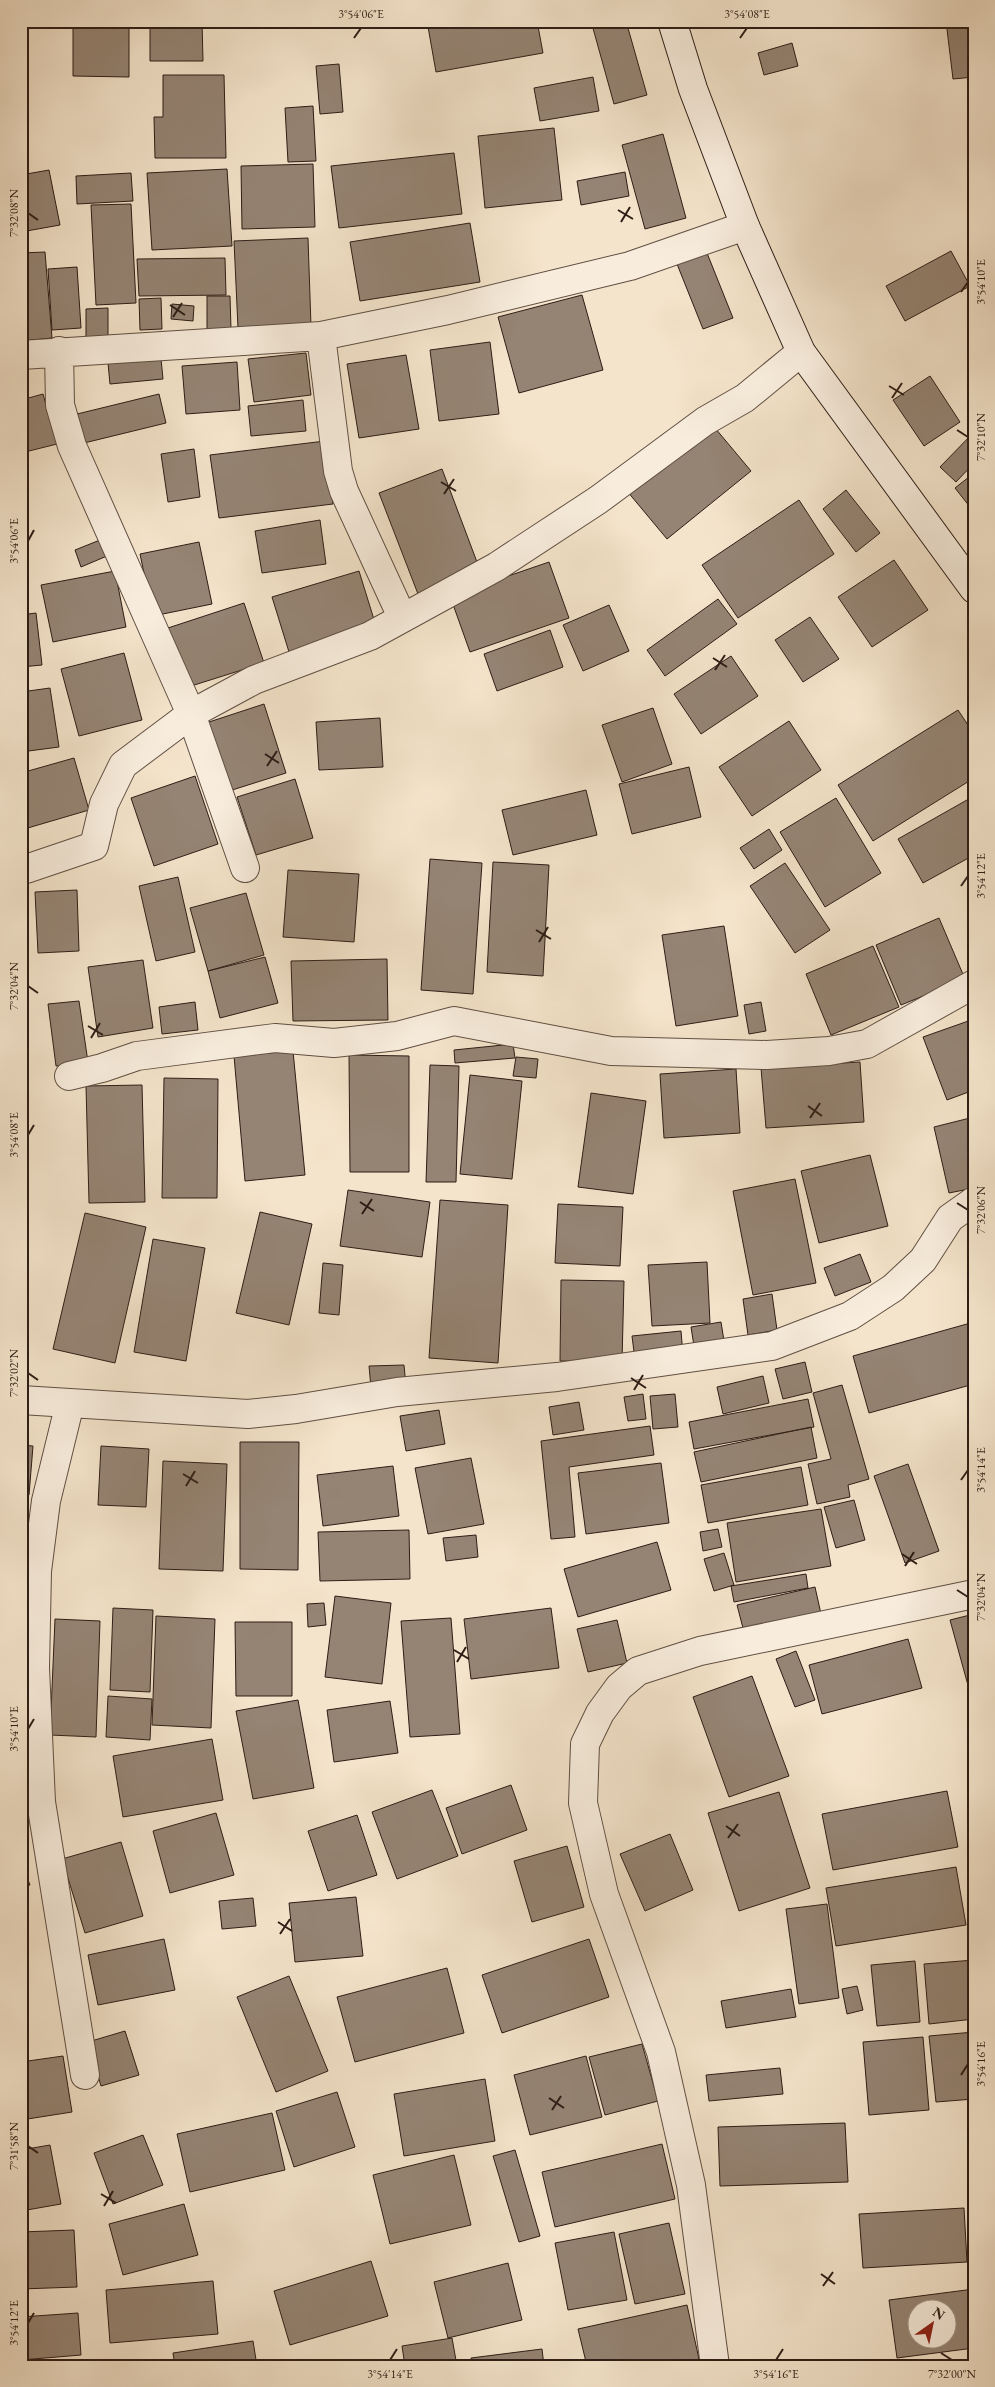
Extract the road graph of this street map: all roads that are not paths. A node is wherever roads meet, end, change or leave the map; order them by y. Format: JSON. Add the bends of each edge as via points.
{"nodes":[{"id":1,"x":672,"y":21,"type":"edge"},
{"id":2,"x":745,"y":226,"type":"junction"},
{"id":3,"x":320,"y":336,"type":"junction"},
{"id":4,"x":59,"y":351,"type":"junction"},
{"id":5,"x":800,"y":352,"type":"junction"},
{"id":6,"x":21,"y":355,"type":"edge"},
{"id":7,"x":974,"y":589,"type":"edge"},
{"id":8,"x":402,"y":617,"type":"junction"},
{"id":9,"x":191,"y":714,"type":"junction"},
{"id":10,"x":21,"y":867,"type":"edge"},
{"id":11,"x":245,"y":868,"type":"dead end"},
{"id":12,"x":974,"y":984,"type":"edge"},
{"id":13,"x":69,"y":1076,"type":"dead end"},
{"id":14,"x":974,"y":1201,"type":"edge"},
{"id":15,"x":21,"y":1400,"type":"edge"},
{"id":16,"x":70,"y":1402,"type":"junction"},
{"id":17,"x":974,"y":1594,"type":"edge"},
{"id":18,"x":85,"y":2075,"type":"dead end"},
{"id":19,"x":715,"y":2366,"type":"edge"}],
"edges":[{"from":1,"to":2,"type":"street","via":[[693,89]]},
{"from":2,"to":3,"type":"street","via":[[630,266],[439,312]]},
{"from":2,"to":5,"type":"street"},
{"from":3,"to":4,"type":"street"},
{"from":3,"to":8,"type":"street","via":[[338,471],[344,491]]},
{"from":4,"to":6,"type":"street"},
{"from":4,"to":9,"type":"street","via":[[60,405],[72,446]]},
{"from":5,"to":7,"type":"street"},
{"from":5,"to":8,"type":"street","via":[[745,398],[705,421],[598,500],[496,568]]},
{"from":8,"to":9,"type":"street","via":[[370,636],[254,680]]},
{"from":9,"to":10,"type":"street","via":[[123,765],[104,804],[94,846]]},
{"from":9,"to":11,"type":"street"},
{"from":12,"to":13,"type":"street","via":[[867,1044],[830,1051],[767,1055],[611,1051],[454,1021],[397,1036],[334,1043],[275,1038],[138,1056]]},
{"from":14,"to":16,"type":"street","via":[[950,1218],[923,1260],[893,1288],[850,1316],[772,1346],[557,1378],[397,1392],[248,1414]]},
{"from":15,"to":16,"type":"street"},
{"from":16,"to":18,"type":"street","via":[[46,1501],[37,1571],[35,1668],[42,1802]]},
{"from":17,"to":19,"type":"street","via":[[700,1651],[638,1671],[619,1687],[600,1713],[586,1744],[583,1803],[604,1894],[663,2061],[691,2185]]}]}
